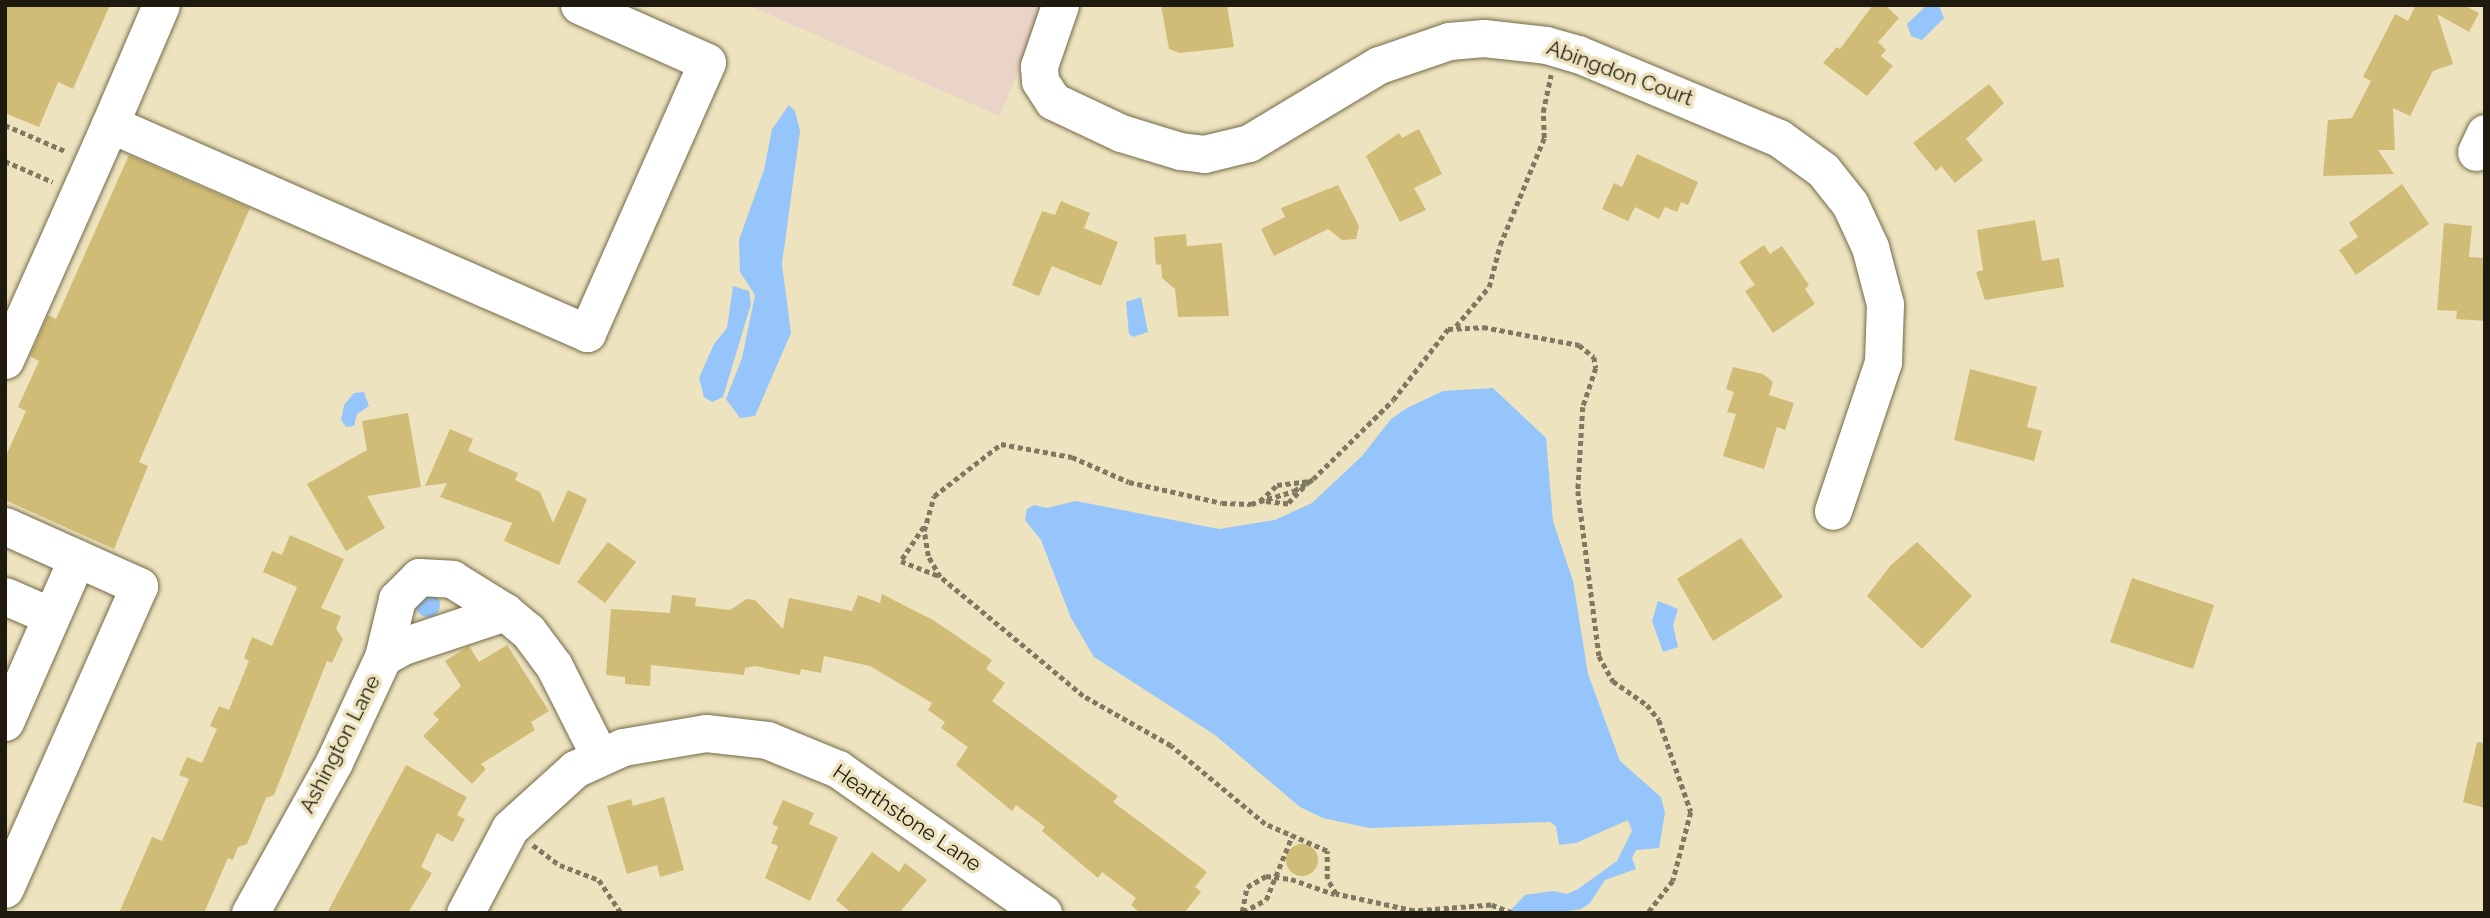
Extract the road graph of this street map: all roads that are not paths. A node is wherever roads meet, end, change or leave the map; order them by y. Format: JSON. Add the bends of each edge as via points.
{"nodes":[{"id":1,"x":161,"y":5,"type":"edge"},
{"id":2,"x":579,"y":5,"type":"edge"},
{"id":3,"x":1060,"y":5,"type":"edge"},
{"id":4,"x":110,"y":124,"type":"junction"},
{"id":5,"x":5,"y":360,"type":"edge"},
{"id":6,"x":1833,"y":511,"type":"dead end"},
{"id":7,"x":5,"y":526,"type":"edge"},
{"id":8,"x":77,"y":558,"type":"junction"},
{"id":9,"x":5,"y":596,"type":"edge"},
{"id":10,"x":505,"y":612,"type":"junction"},
{"id":11,"x":51,"y":616,"type":"junction"},
{"id":12,"x":383,"y":657,"type":"junction"},
{"id":13,"x":5,"y":722,"type":"edge"},
{"id":14,"x":599,"y":755,"type":"junction"},
{"id":15,"x":5,"y":889,"type":"edge"},
{"id":16,"x":258,"y":910,"type":"edge"},
{"id":17,"x":465,"y":913,"type":"edge"},
{"id":18,"x":1043,"y":913,"type":"edge"}],
"edges":[{"from":1,"to":4,"type":"street"},
{"from":2,"to":4,"type":"street","via":[[708,62],[587,334]]},
{"from":3,"to":6,"type":"street","name":"Abingdon Court","via":[[1044,48],[1040,81],[1053,101],[1149,144],[1204,154],[1249,143],[1337,88],[1412,52],[1484,38],[1558,48],[1761,128],[1823,170],[1850,204],[1880,279],[1887,333],[1877,388]]},
{"from":4,"to":5,"type":"street"},
{"from":7,"to":8,"type":"street"},
{"from":8,"to":11,"type":"street"},
{"from":8,"to":15,"type":"street","via":[[139,586]]},
{"from":9,"to":11,"type":"street"},
{"from":10,"to":12,"type":"street","name":"Ashington Lane","via":[[484,616]]},
{"from":10,"to":12,"type":"street","via":[[452,579],[419,577],[397,599]]},
{"from":10,"to":14,"type":"street","via":[[528,631],[554,666]]},
{"from":11,"to":13,"type":"street"},
{"from":12,"to":16,"type":"street","name":"Ashington Lane"},
{"from":14,"to":17,"type":"street","name":"Hearthstone Lane","via":[[558,782],[510,828]]},
{"from":14,"to":18,"type":"street","name":"Hearthstone Lane","via":[[667,736],[706,733],[766,740],[807,754],[874,791]]}]}
